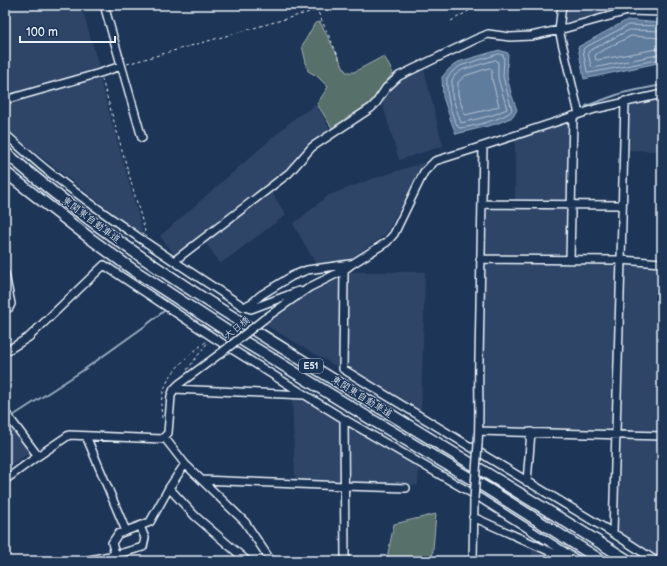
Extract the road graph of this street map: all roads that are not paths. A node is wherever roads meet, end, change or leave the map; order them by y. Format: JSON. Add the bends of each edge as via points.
{"nodes":[{"id":1,"x":104,"y":5,"type":"edge"},
{"id":2,"x":562,"y":5,"type":"edge"},
{"id":3,"x":662,"y":12,"type":"edge"},
{"id":4,"x":559,"y":30,"type":"junction"},
{"id":5,"x":121,"y":66,"type":"junction"},
{"id":6,"x":662,"y":94,"type":"edge"},
{"id":7,"x":5,"y":100,"type":"edge"},
{"id":8,"x":625,"y":101,"type":"junction"},
{"id":9,"x":576,"y":115,"type":"junction"},
{"id":10,"x":5,"y":134,"type":"edge"},
{"id":11,"x":142,"y":138,"type":"dead end"},
{"id":12,"x":483,"y":146,"type":"junction"},
{"id":13,"x":5,"y":152,"type":"edge"},
{"id":14,"x":5,"y":172,"type":"edge"},
{"id":15,"x":482,"y":204,"type":"junction"},
{"id":16,"x":571,"y":205,"type":"junction"},
{"id":17,"x":622,"y":205,"type":"junction"},
{"id":18,"x":480,"y":259,"type":"junction"},
{"id":19,"x":570,"y":260,"type":"junction"},
{"id":20,"x":621,"y":260,"type":"junction"},
{"id":21,"x":174,"y":261,"type":"junction"},
{"id":22,"x":662,"y":263,"type":"edge"},
{"id":23,"x":352,"y":264,"type":"junction"},
{"id":24,"x":344,"y":270,"type":"junction"},
{"id":25,"x":5,"y":274,"type":"edge"},
{"id":26,"x":310,"y":287,"type":"junction"},
{"id":27,"x":244,"y":307,"type":"junction"},
{"id":28,"x":5,"y":308,"type":"edge"},
{"id":29,"x":5,"y":352,"type":"edge"},
{"id":30,"x":176,"y":386,"type":"junction"},
{"id":31,"x":305,"y":395,"type":"junction"},
{"id":32,"x":5,"y":412,"type":"edge"},
{"id":33,"x":344,"y":419,"type":"junction"},
{"id":34,"x":479,"y":430,"type":"junction"},
{"id":35,"x":531,"y":432,"type":"junction"},
{"id":36,"x":615,"y":434,"type":"junction"},
{"id":37,"x":86,"y":436,"type":"junction"},
{"id":38,"x":662,"y":436,"type":"edge"},
{"id":39,"x":164,"y":437,"type":"junction"},
{"id":40,"x":38,"y":456,"type":"junction"},
{"id":41,"x":185,"y":464,"type":"junction"},
{"id":42,"x":5,"y":480,"type":"edge"},
{"id":43,"x":202,"y":480,"type":"junction"},
{"id":44,"x":527,"y":482,"type":"junction"},
{"id":45,"x":345,"y":486,"type":"junction"},
{"id":46,"x":170,"y":488,"type":"junction"},
{"id":47,"x":406,"y":488,"type":"dead end"},
{"id":48,"x":473,"y":517,"type":"junction"},
{"id":49,"x":140,"y":526,"type":"junction"},
{"id":50,"x":126,"y":531,"type":"junction"},
{"id":51,"x":613,"y":533,"type":"junction"},
{"id":52,"x":116,"y":558,"type":"edge"},
{"id":53,"x":84,"y":561,"type":"edge"},
{"id":54,"x":247,"y":561,"type":"edge"},
{"id":55,"x":271,"y":561,"type":"edge"},
{"id":56,"x":345,"y":561,"type":"edge"},
{"id":57,"x":473,"y":561,"type":"edge"},
{"id":58,"x":571,"y":561,"type":"edge"},
{"id":59,"x":579,"y":561,"type":"edge"},
{"id":60,"x":602,"y":561,"type":"edge"},
{"id":61,"x":629,"y":561,"type":"edge"},
{"id":62,"x":656,"y":561,"type":"edge"}],
"edges":[{"from":1,"to":5,"type":"street"},
{"from":2,"to":4,"type":"street"},
{"from":3,"to":4,"type":"street","via":[[628,11]]},
{"from":4,"to":9,"type":"street"},
{"from":4,"to":21,"type":"street","via":[[531,36],[488,34],[399,76],[371,108],[312,147],[289,173]]},
{"from":5,"to":7,"type":"street"},
{"from":5,"to":11,"type":"street"},
{"from":6,"to":8,"type":"street"},
{"from":8,"to":9,"type":"street"},
{"from":8,"to":17,"type":"street"},
{"from":9,"to":12,"type":"street"},
{"from":9,"to":16,"type":"street"},
{"from":10,"to":21,"type":"street","via":[[49,172]]},
{"from":12,"to":15,"type":"street"},
{"from":12,"to":23,"type":"street","via":[[435,161],[424,172],[394,234],[387,242]]},
{"from":13,"to":61,"type":"highway","name":"東関東自動車道","number":"E51","via":[[142,258],[374,405]]},
{"from":14,"to":60,"type":"highway","name":"東関東自動車道","number":"E51","via":[[132,269]]},
{"from":15,"to":16,"type":"street"},
{"from":15,"to":18,"type":"street"},
{"from":16,"to":17,"type":"street"},
{"from":16,"to":19,"type":"street"},
{"from":17,"to":20,"type":"street"},
{"from":18,"to":19,"type":"street"},
{"from":18,"to":34,"type":"street"},
{"from":19,"to":20,"type":"street"},
{"from":20,"to":22,"type":"street"},
{"from":20,"to":36,"type":"street"},
{"from":21,"to":27,"type":"street"},
{"from":23,"to":24,"type":"street"},
{"from":23,"to":27,"type":"street","via":[[307,270],[292,276]]},
{"from":24,"to":26,"type":"street"},
{"from":24,"to":44,"type":"street","via":[[343,369]]},
{"from":25,"to":28,"type":"street","via":[[11,304],[9,308]]},
{"from":26,"to":27,"type":"street","via":[[256,308]]},
{"from":26,"to":30,"type":"street","name":"大日橋","bridge":true},
{"from":29,"to":31,"type":"street","via":[[29,337],[104,266]]},
{"from":30,"to":31,"type":"street"},
{"from":30,"to":39,"type":"street","via":[[171,396],[168,433]]},
{"from":31,"to":33,"type":"street"},
{"from":32,"to":40,"type":"street"},
{"from":33,"to":45,"type":"street"},
{"from":33,"to":59,"type":"street","via":[[480,498]]},
{"from":34,"to":35,"type":"street"},
{"from":34,"to":48,"type":"street","bridge":true},
{"from":35,"to":36,"type":"street"},
{"from":35,"to":44,"type":"street"},
{"from":36,"to":38,"type":"street"},
{"from":36,"to":51,"type":"street"},
{"from":37,"to":39,"type":"street","via":[[162,439]]},
{"from":37,"to":40,"type":"street","via":[[69,436]]},
{"from":37,"to":50,"type":"street"},
{"from":39,"to":41,"type":"street"},
{"from":40,"to":42,"type":"street"},
{"from":41,"to":43,"type":"street"},
{"from":41,"to":46,"type":"street"},
{"from":43,"to":45,"type":"street"},
{"from":43,"to":55,"type":"street","via":[[246,522]]},
{"from":44,"to":51,"type":"street"},
{"from":45,"to":47,"type":"street"},
{"from":45,"to":56,"type":"street"},
{"from":46,"to":49,"type":"street","via":[[150,522]]},
{"from":46,"to":54,"type":"street","via":[[196,516]]},
{"from":48,"to":57,"type":"street"},
{"from":48,"to":58,"type":"street"},
{"from":49,"to":50,"type":"street"},
{"from":49,"to":52,"type":"street","via":[[145,538],[143,547]]},
{"from":50,"to":52,"type":"street","via":[[118,534],[112,543]]},
{"from":51,"to":62,"type":"street"},
{"from":52,"to":53,"type":"street"}]}
